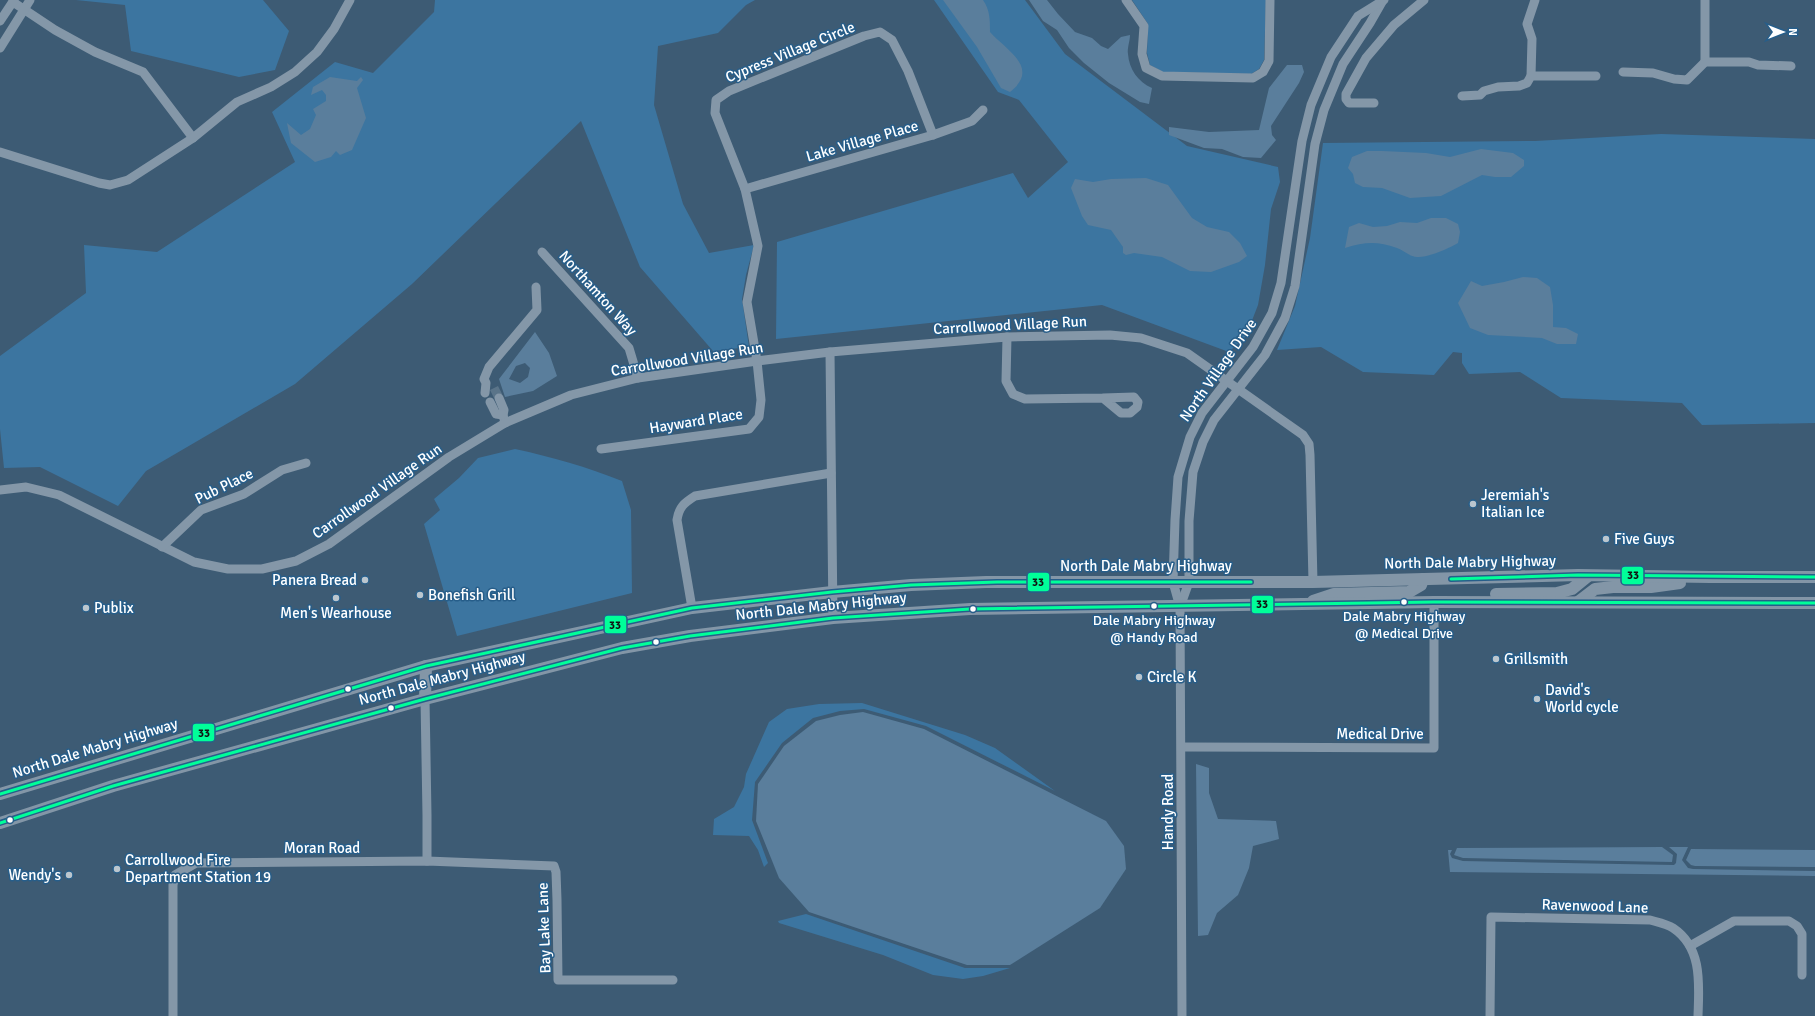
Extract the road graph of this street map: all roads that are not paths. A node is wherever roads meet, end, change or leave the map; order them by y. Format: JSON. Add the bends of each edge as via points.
{"nodes":[{"id":1,"x":30,"y":0,"type":"edge"},
{"id":2,"x":350,"y":0,"type":"edge"},
{"id":3,"x":1126,"y":0,"type":"edge"},
{"id":4,"x":1270,"y":0,"type":"edge"},
{"id":5,"x":1382,"y":0,"type":"edge"},
{"id":6,"x":1424,"y":0,"type":"edge"},
{"id":7,"x":1535,"y":0,"type":"edge"},
{"id":8,"x":1705,"y":0,"type":"edge"},
{"id":9,"x":14,"y":1,"type":"edge"},
{"id":10,"x":25,"y":10,"type":"junction"},
{"id":11,"x":0,"y":21,"type":"edge"},
{"id":12,"x":0,"y":48,"type":"edge"},
{"id":13,"x":1705,"y":62,"type":"junction"},
{"id":14,"x":1791,"y":66,"type":"dead end"},
{"id":15,"x":1623,"y":72,"type":"dead end"},
{"id":16,"x":1531,"y":76,"type":"junction"},
{"id":17,"x":1596,"y":76,"type":"dead end"},
{"id":18,"x":1462,"y":96,"type":"dead end"},
{"id":19,"x":1374,"y":103,"type":"dead end"},
{"id":20,"x":983,"y":110,"type":"dead end"},
{"id":21,"x":934,"y":135,"type":"junction"},
{"id":22,"x":192,"y":138,"type":"junction"},
{"id":23,"x":0,"y":152,"type":"edge"},
{"id":24,"x":745,"y":189,"type":"junction"},
{"id":25,"x":756,"y":238,"type":"joint"},
{"id":26,"x":542,"y":252,"type":"dead end"},
{"id":27,"x":536,"y":287,"type":"dead end"},
{"id":28,"x":1007,"y":337,"type":"junction"},
{"id":29,"x":830,"y":352,"type":"junction"},
{"id":30,"x":757,"y":360,"type":"junction"},
{"id":31,"x":638,"y":378,"type":"junction"},
{"id":32,"x":1227,"y":380,"type":"junction"},
{"id":33,"x":488,"y":388,"type":"tunnel mouth"},
{"id":34,"x":1238,"y":388,"type":"junction"},
{"id":35,"x":499,"y":398,"type":"tunnel mouth"},
{"id":36,"x":1102,"y":398,"type":"dead end"},
{"id":37,"x":490,"y":402,"type":"tunnel mouth"},
{"id":38,"x":504,"y":419,"type":"junction"},
{"id":39,"x":601,"y":450,"type":"dead end"},
{"id":40,"x":306,"y":463,"type":"dead end"},
{"id":41,"x":831,"y":473,"type":"junction"},
{"id":42,"x":1178,"y":477,"type":"junction"},
{"id":43,"x":1192,"y":481,"type":"junction"},
{"id":44,"x":0,"y":490,"type":"edge"},
{"id":45,"x":162,"y":548,"type":"junction"},
{"id":46,"x":1588,"y":576,"type":"junction"},
{"id":47,"x":1815,"y":577,"type":"edge"},
{"id":48,"x":1710,"y":578,"type":"junction"},
{"id":49,"x":1423,"y":579,"type":"junction"},
{"id":50,"x":1173,"y":582,"type":"junction"},
{"id":51,"x":1189,"y":582,"type":"junction"},
{"id":52,"x":1313,"y":582,"type":"junction"},
{"id":53,"x":832,"y":592,"type":"junction"},
{"id":54,"x":1812,"y":601,"type":"edge"},
{"id":55,"x":1434,"y":602,"type":"junction"},
{"id":56,"x":1578,"y":602,"type":"junction"},
{"id":57,"x":1305,"y":604,"type":"junction"},
{"id":58,"x":1180,"y":607,"type":"junction"},
{"id":59,"x":692,"y":608,"type":"junction"},
{"id":60,"x":833,"y":618,"type":"junction"},
{"id":61,"x":421,"y":668,"type":"junction"},
{"id":62,"x":425,"y":699,"type":"junction"},
{"id":63,"x":1182,"y":747,"type":"junction"},
{"id":64,"x":0,"y":794,"type":"edge"},
{"id":65,"x":0,"y":823,"type":"edge"},
{"id":66,"x":426,"y":861,"type":"junction"},
{"id":67,"x":1690,"y":946,"type":"junction"},
{"id":68,"x":1802,"y":974,"type":"dead end"},
{"id":69,"x":673,"y":980,"type":"dead end"},
{"id":70,"x":173,"y":1016,"type":"edge"},
{"id":71,"x":1182,"y":1016,"type":"edge"},
{"id":72,"x":1490,"y":1016,"type":"edge"},
{"id":73,"x":1698,"y":1016,"type":"edge"}],
"edges":[{"from":1,"to":10,"type":"street"},
{"from":2,"to":22,"type":"street","via":[[334,29],[317,52],[295,72],[272,88],[236,102]]},
{"from":3,"to":4,"type":"street","via":[[1144,26],[1142,54],[1146,68],[1162,76],[1253,78],[1263,72],[1269,61]]},
{"from":5,"to":32,"type":"street","name":"North Village Drive","via":[[1358,16],[1331,57],[1311,105],[1302,141],[1281,283],[1272,313],[1253,347]]},
{"from":5,"to":34,"type":"street","name":"North Village Drive","via":[[1343,64],[1324,110],[1315,144],[1295,286],[1285,318],[1265,355]]},
{"from":6,"to":19,"type":"street","via":[[1394,25],[1366,58],[1346,94],[1349,103]]},
{"from":7,"to":16,"type":"street","via":[[1527,24],[1532,39]]},
{"from":8,"to":13,"type":"street"},
{"from":9,"to":10,"type":"street"},
{"from":9,"to":11,"type":"street"},
{"from":10,"to":12,"type":"street"},
{"from":10,"to":22,"type":"street","via":[[95,52],[143,72]]},
{"from":13,"to":14,"type":"street","via":[[1749,62],[1758,65]]},
{"from":13,"to":15,"type":"street","via":[[1687,80],[1653,73]]},
{"from":16,"to":17,"type":"street"},
{"from":16,"to":18,"type":"street","via":[[1527,83],[1519,86],[1484,91],[1480,95]]},
{"from":20,"to":21,"type":"street","name":"Lake Village Place","via":[[972,121]]},
{"from":21,"to":24,"type":"street","name":"Lake Village Place"},
{"from":21,"to":24,"type":"street","name":"Cypress Village Circle","via":[[908,71],[892,40],[880,32],[864,36],[729,91],[716,100],[715,113]]},
{"from":22,"to":23,"type":"street","via":[[128,180],[110,185]]},
{"from":24,"to":25,"type":"street","name":"Cypress Village Circle"},
{"from":25,"to":30,"type":"street","name":"Hayward Place","via":[[758,246],[748,302]]},
{"from":26,"to":31,"type":"street","name":"Northamton Way","via":[[629,348]]},
{"from":27,"to":33,"type":"street","via":[[537,310],[489,367],[484,379]]},
{"from":28,"to":29,"type":"street","name":"Carrollwood Village Run"},
{"from":28,"to":32,"type":"street","name":"Carrollwood Village Run","via":[[1110,335],[1141,338],[1187,353]]},
{"from":28,"to":36,"type":"street","via":[[1006,381],[1013,394],[1026,399]]},
{"from":29,"to":30,"type":"street","name":"Carrollwood Village Run"},
{"from":29,"to":41,"type":"street"},
{"from":30,"to":31,"type":"street","name":"Carrollwood Village Run"},
{"from":30,"to":39,"type":"street","name":"Hayward Place","via":[[761,400],[759,417],[749,429]]},
{"from":31,"to":38,"type":"street","name":"Carrollwood Village Run","via":[[571,395]]},
{"from":32,"to":34,"type":"street","name":"Carrollwood Village Run"},
{"from":32,"to":42,"type":"street","name":"North Village Drive","via":[[1202,413],[1190,436]]},
{"from":34,"to":43,"type":"street","name":"North Village Drive","via":[[1214,420],[1203,442]]},
{"from":34,"to":52,"type":"street","name":"Carrollwood Village Run","via":[[1303,435],[1309,444]]},
{"from":35,"to":38,"type":"street","via":[[504,410]]},
{"from":37,"to":38,"type":"street","via":[[496,414]]},
{"from":38,"to":45,"type":"street","name":"Carrollwood Village Run","via":[[329,544],[296,561],[262,569],[228,569],[194,562]]},
{"from":40,"to":45,"type":"street","name":"Pub Place","via":[[282,470],[244,494],[201,510]]},
{"from":41,"to":53,"type":"street"},
{"from":41,"to":59,"type":"street","via":[[696,496],[684,503],[678,510],[677,520]]},
{"from":42,"to":43,"type":"street"},
{"from":42,"to":50,"type":"street","name":"North Village Drive"},
{"from":43,"to":51,"type":"street","name":"North Village Drive"},
{"from":44,"to":45,"type":"street","name":"Carrollwood Village Run","via":[[26,487],[59,495]]},
{"from":46,"to":48,"type":"main road","name":"North Dale Mabry Highway"},
{"from":46,"to":49,"type":"main road","name":"North Dale Mabry Highway"},
{"from":46,"to":55,"type":"main road","via":[[1572,589],[1557,593],[1475,595]]},
{"from":47,"to":48,"type":"main road","name":"North Dale Mabry Highway"},
{"from":48,"to":56,"type":"main road","via":[[1651,587],[1595,589]]},
{"from":49,"to":52,"type":"main road","name":"North Dale Mabry Highway"},
{"from":49,"to":57,"type":"main road","via":[[1421,585],[1409,592],[1334,594]]},
{"from":50,"to":51,"type":"main road","name":"North Dale Mabry Highway"},
{"from":50,"to":53,"type":"main road","name":"North Dale Mabry Highway","via":[[986,582]]},
{"from":50,"to":58,"type":"street","name":"North Village Drive"},
{"from":51,"to":52,"type":"main road","name":"North Dale Mabry Highway"},
{"from":51,"to":58,"type":"street","name":"North Village Drive"},
{"from":53,"to":59,"type":"main road","name":"North Dale Mabry Highway"},
{"from":53,"to":60,"type":"street"},
{"from":54,"to":56,"type":"main road","name":"North Dale Mabry Highway"},
{"from":55,"to":56,"type":"main road","name":"North Dale Mabry Highway"},
{"from":55,"to":57,"type":"main road","name":"North Dale Mabry Highway"},
{"from":55,"to":63,"type":"street","name":"Medical Drive","via":[[1434,748]]},
{"from":57,"to":58,"type":"main road","name":"North Dale Mabry Highway"},
{"from":58,"to":60,"type":"main road","name":"North Dale Mabry Highway","via":[[970,609]]},
{"from":58,"to":63,"type":"street","name":"Handy Road"},
{"from":59,"to":61,"type":"main road","name":"North Dale Mabry Highway"},
{"from":60,"to":62,"type":"main road","name":"North Dale Mabry Highway","via":[[690,636],[622,648]]},
{"from":61,"to":62,"type":"main road"},
{"from":61,"to":64,"type":"main road","name":"North Dale Mabry Highway"},
{"from":62,"to":65,"type":"main road","name":"North Dale Mabry Highway","via":[[113,786]]},
{"from":62,"to":66,"type":"street","via":[[428,815]]},
{"from":63,"to":71,"type":"street","name":"Handy Road"},
{"from":66,"to":69,"type":"street","name":"Bay Lake Lane","via":[[554,866],[558,900],[558,980]]},
{"from":66,"to":70,"type":"street","name":"Moran Road","via":[[196,863],[176,875],[173,885]]},
{"from":67,"to":68,"type":"street","via":[[1734,921],[1789,921],[1797,926],[1802,934]]},
{"from":67,"to":72,"type":"street","name":"Ravenwood Lane","via":[[1673,928],[1650,920],[1491,917]]},
{"from":67,"to":73,"type":"street","name":"Ravenwood Lane","via":[[1699,973]]}]}
